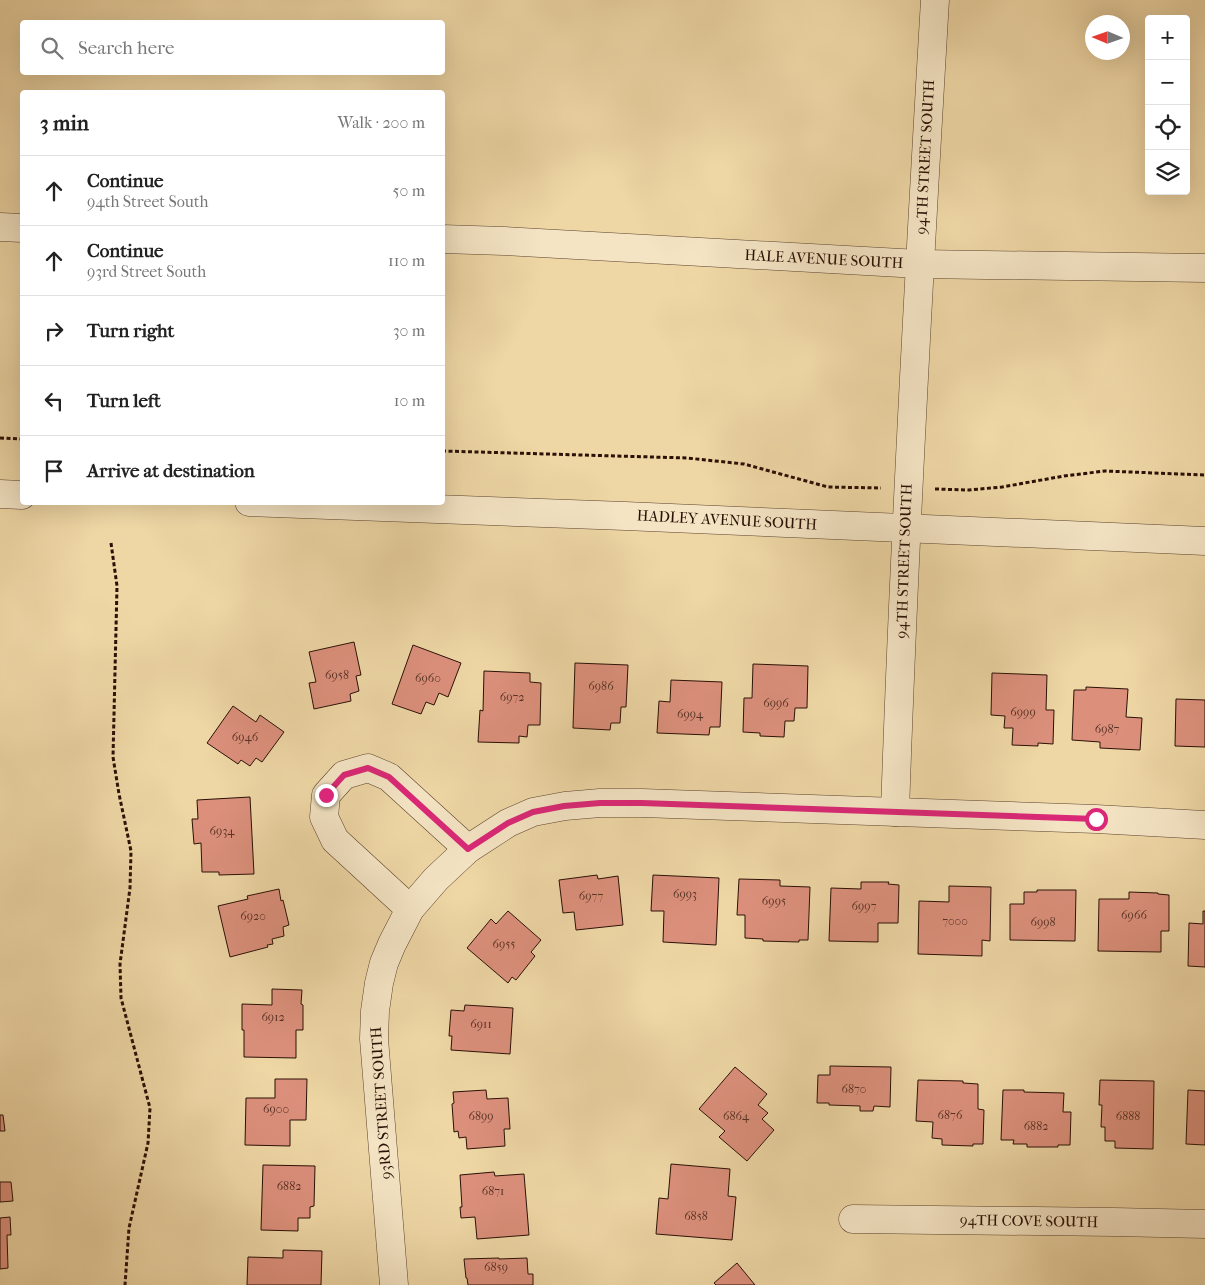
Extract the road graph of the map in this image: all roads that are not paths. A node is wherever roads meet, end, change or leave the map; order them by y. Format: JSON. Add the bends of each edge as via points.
{"nodes":[{"id":1,"x":935,"y":0,"type":"edge"},
{"id":2,"x":0,"y":227,"type":"edge"},
{"id":3,"x":20,"y":228,"type":"edge"},
{"id":4,"x":445,"y":239,"type":"edge"},
{"id":5,"x":919,"y":264,"type":"junction"},
{"id":6,"x":1205,"y":268,"type":"edge"},
{"id":7,"x":0,"y":494,"type":"edge"},
{"id":8,"x":20,"y":495,"type":"edge"},
{"id":9,"x":330,"y":505,"type":"edge"},
{"id":10,"x":906,"y":528,"type":"junction"},
{"id":11,"x":1205,"y":541,"type":"edge"},
{"id":12,"x":894,"y":812,"type":"junction"},
{"id":13,"x":1205,"y":825,"type":"edge"},
{"id":14,"x":468,"y":849,"type":"junction"},
{"id":15,"x":410,"y":909,"type":"junction"},
{"id":16,"x":852,"y":1219,"type":"dead end"},
{"id":17,"x":1205,"y":1224,"type":"edge"},
{"id":18,"x":394,"y":1285,"type":"edge"}],
"edges":[{"from":1,"to":5,"type":"street","name":"94TH STREET SOUTH"},
{"from":2,"to":3,"type":"street"},
{"from":4,"to":5,"type":"street","name":"HALE AVENUE SOUTH"},
{"from":5,"to":6,"type":"street","name":"HALE AVENUE SOUTH"},
{"from":5,"to":10,"type":"street","name":"94TH STREET SOUTH"},
{"from":7,"to":8,"type":"street"},
{"from":9,"to":10,"type":"street","name":"HADLEY AVENUE SOUTH"},
{"from":10,"to":11,"type":"street","name":"HADLEY AVENUE SOUTH"},
{"from":10,"to":12,"type":"street","name":"94TH STREET SOUTH"},
{"from":12,"to":13,"type":"street"},
{"from":12,"to":14,"type":"street","name":"93RD STREET SOUTH","via":[[642,803],[564,806],[533,812],[508,823]]},
{"from":14,"to":15,"type":"street","name":"93RD STREET SOUTH"},
{"from":14,"to":15,"type":"street","via":[[389,777],[368,768],[344,775],[326,795],[324,817],[334,840]]},
{"from":15,"to":18,"type":"street","name":"93RD STREET SOUTH","via":[[384,964],[375,1011],[374,1039]]},
{"from":16,"to":17,"type":"street","name":"94TH COVE SOUTH"}]}
